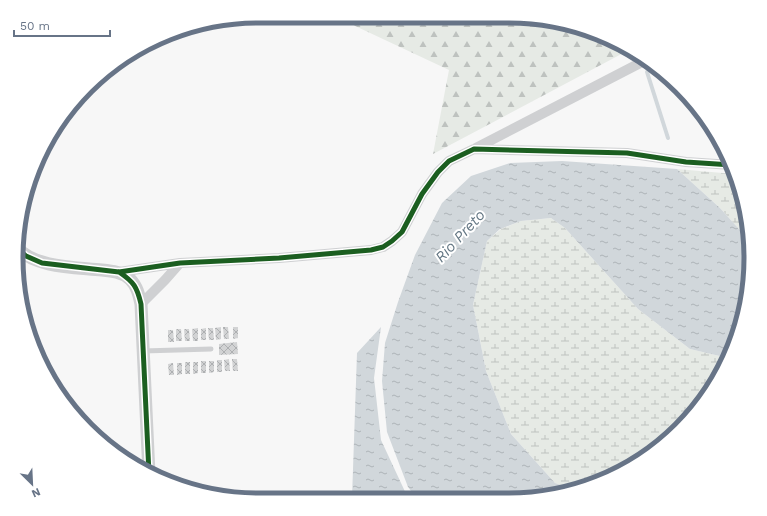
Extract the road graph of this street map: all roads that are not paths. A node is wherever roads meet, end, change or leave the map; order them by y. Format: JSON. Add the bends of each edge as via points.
{"nodes":[{"id":1,"x":640,"y":63,"type":"edge"},
{"id":2,"x":474,"y":149,"type":"junction"},
{"id":3,"x":725,"y":165,"type":"edge"},
{"id":4,"x":23,"y":255,"type":"edge"},
{"id":5,"x":180,"y":264,"type":"junction"},
{"id":6,"x":119,"y":272,"type":"junction"},
{"id":7,"x":141,"y":304,"type":"junction"},
{"id":8,"x":211,"y":349,"type":"dead end"},
{"id":9,"x":142,"y":351,"type":"junction"},
{"id":10,"x":149,"y":466,"type":"edge"}],
"edges":[{"from":1,"to":2,"type":"street"},
{"from":2,"to":3,"type":"street","via":[[627,153],[686,162]]},
{"from":2,"to":5,"type":"street","via":[[449,161],[438,172],[422,194],[402,232],[383,247],[279,258]]},
{"from":4,"to":6,"type":"street","via":[[42,263]]},
{"from":5,"to":6,"type":"street"},
{"from":5,"to":7,"type":"street"},
{"from":6,"to":7,"type":"street","via":[[130,279],[137,289]]},
{"from":7,"to":9,"type":"street"},
{"from":8,"to":9,"type":"lane"},
{"from":9,"to":10,"type":"street"}]}
